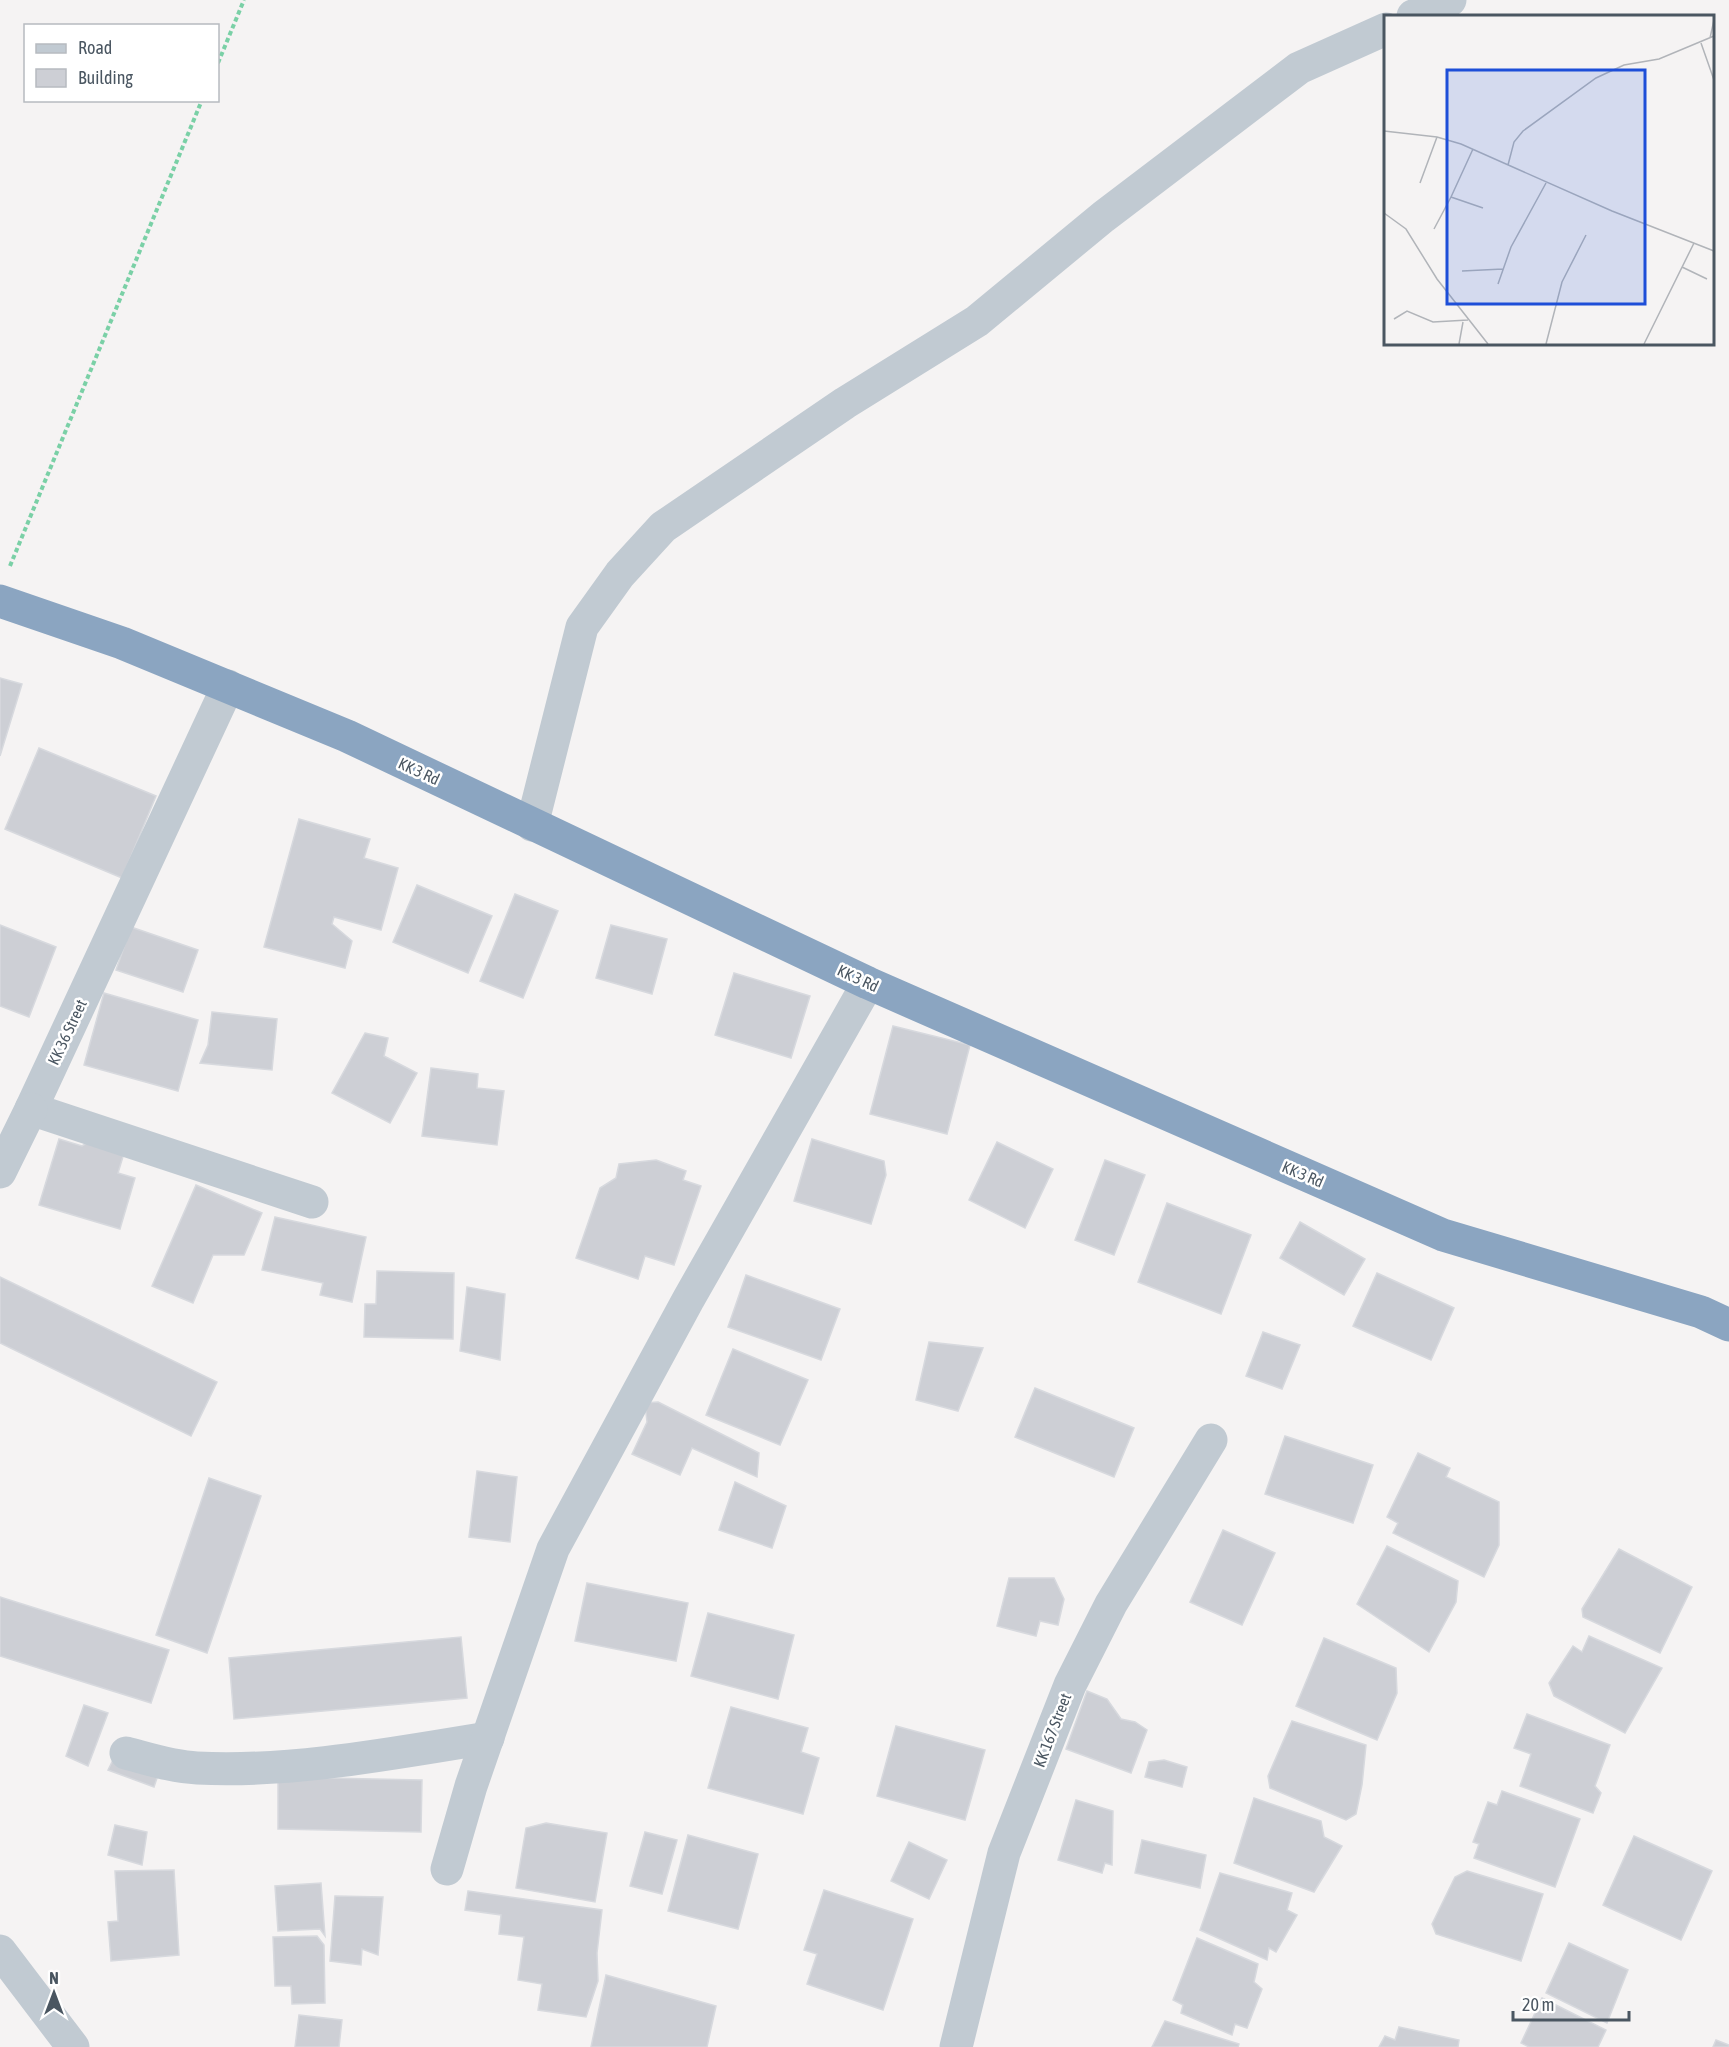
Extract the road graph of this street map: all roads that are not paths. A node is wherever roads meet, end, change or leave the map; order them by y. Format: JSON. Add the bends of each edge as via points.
{"nodes":[{"id":1,"x":1450,"y":0,"type":"edge"},
{"id":2,"x":1415,"y":15,"type":"edge"},
{"id":3,"x":1384,"y":30,"type":"edge"},
{"id":4,"x":0,"y":601,"type":"edge"},
{"id":5,"x":228,"y":686,"type":"junction"},
{"id":6,"x":532,"y":825,"type":"junction"},
{"id":7,"x":868,"y":983,"type":"junction"},
{"id":8,"x":31,"y":1109,"type":"junction"},
{"id":9,"x":0,"y":1172,"type":"edge"},
{"id":10,"x":312,"y":1202,"type":"dead end"},
{"id":11,"x":1729,"y":1325,"type":"edge"},
{"id":12,"x":1211,"y":1440,"type":"dead end"},
{"id":13,"x":488,"y":1738,"type":"junction"},
{"id":14,"x":126,"y":1753,"type":"dead end"},
{"id":15,"x":447,"y":1869,"type":"dead end"},
{"id":16,"x":0,"y":1951,"type":"edge"},
{"id":17,"x":73,"y":2047,"type":"edge"},
{"id":18,"x":956,"y":2047,"type":"edge"}],
"edges":[{"from":1,"to":2,"type":"street"},
{"from":3,"to":6,"type":"street","via":[[1299,68],[1103,217],[977,321],[845,403],[663,527],[620,574],[582,627]]},
{"from":4,"to":5,"type":"highway","name":"KK 3 Rd","via":[[122,643]]},
{"from":5,"to":6,"type":"highway","name":"KK 3 Rd","via":[[346,736]]},
{"from":5,"to":8,"type":"street","name":"KK 36 Street"},
{"from":6,"to":7,"type":"highway","name":"KK 3 Rd"},
{"from":7,"to":11,"type":"highway","name":"KK 3 Rd","via":[[1443,1234],[1701,1312]]},
{"from":7,"to":13,"type":"street","via":[[688,1300],[554,1549]]},
{"from":8,"to":9,"type":"street","name":"KK 36 Street"},
{"from":8,"to":10,"type":"street"},
{"from":12,"to":18,"type":"street","name":"KK 167 Street","via":[[1110,1604],[1070,1685],[1004,1853]]},
{"from":13,"to":14,"type":"street","via":[[348,1760],[267,1766],[197,1768]]},
{"from":13,"to":15,"type":"street"},
{"from":16,"to":17,"type":"street"}]}
